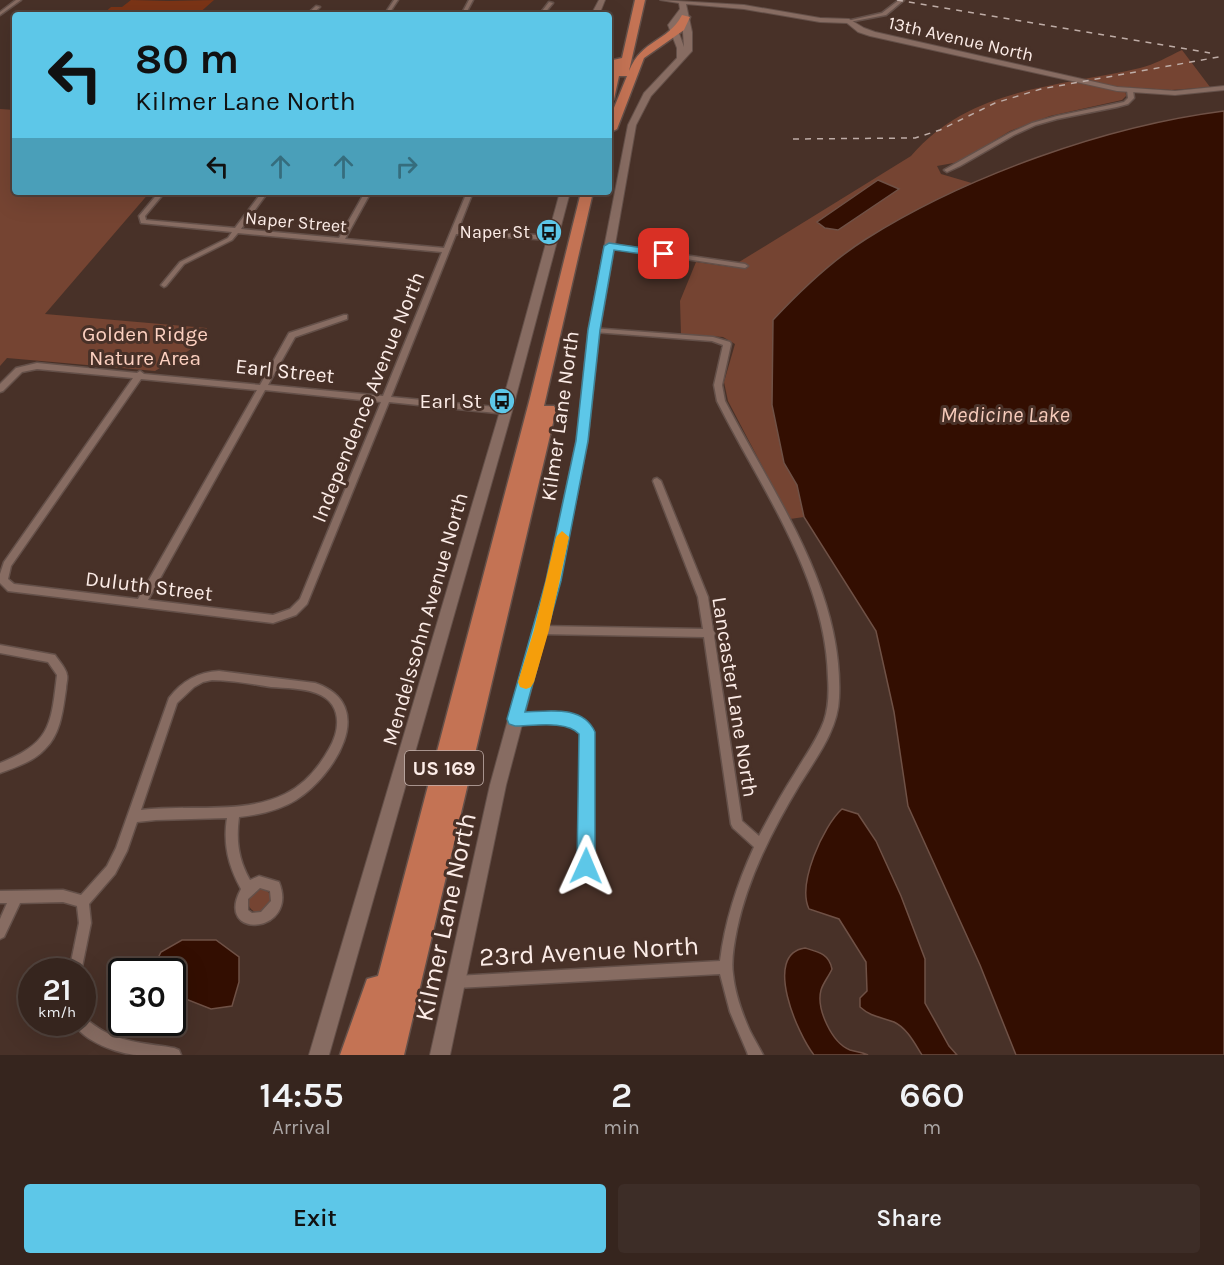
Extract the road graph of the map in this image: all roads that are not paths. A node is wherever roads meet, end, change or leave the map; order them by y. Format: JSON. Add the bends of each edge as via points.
{"nodes":[{"id":1,"x":19,"y":0,"type":"edge"},
{"id":2,"x":663,"y":0,"type":"edge"},
{"id":3,"x":902,"y":0,"type":"edge"},
{"id":4,"x":551,"y":3,"type":"dead end"},
{"id":5,"x":636,"y":3,"type":"edge"},
{"id":6,"x":318,"y":7,"type":"dead end"},
{"id":7,"x":683,"y":7,"type":"edge"},
{"id":8,"x":312,"y":12,"type":"edge"},
{"id":9,"x":544,"y":12,"type":"edge"},
{"id":10,"x":0,"y":14,"type":"edge"},
{"id":11,"x":849,"y":21,"type":"junction"},
{"id":12,"x":675,"y":33,"type":"junction"},
{"id":13,"x":654,"y":45,"type":"junction"},
{"id":14,"x":681,"y":54,"type":"junction"},
{"id":15,"x":612,"y":87,"type":"edge"},
{"id":16,"x":1224,"y":88,"type":"edge"},
{"id":17,"x":1130,"y":90,"type":"junction"},
{"id":18,"x":612,"y":123,"type":"edge"},
{"id":19,"x":612,"y":128,"type":"edge"},
{"id":20,"x":947,"y":170,"type":"dead end"},
{"id":21,"x":160,"y":195,"type":"edge"},
{"id":22,"x":263,"y":195,"type":"edge"},
{"id":23,"x":366,"y":195,"type":"edge"},
{"id":24,"x":469,"y":195,"type":"edge"},
{"id":25,"x":564,"y":195,"type":"edge"},
{"id":26,"x":586,"y":195,"type":"edge"},
{"id":27,"x":596,"y":195,"type":"edge"},
{"id":28,"x":238,"y":232,"type":"junction"},
{"id":29,"x":454,"y":232,"type":"junction"},
{"id":30,"x":552,"y":238,"type":"junction"},
{"id":31,"x":341,"y":240,"type":"junction"},
{"id":32,"x":609,"y":246,"type":"junction"},
{"id":33,"x":447,"y":250,"type":"junction"},
{"id":34,"x":745,"y":266,"type":"dead end"},
{"id":35,"x":164,"y":285,"type":"dead end"},
{"id":36,"x":344,"y":317,"type":"dead end"},
{"id":37,"x":594,"y":330,"type":"junction"},
{"id":38,"x":140,"y":374,"type":"junction"},
{"id":39,"x":262,"y":387,"type":"junction"},
{"id":40,"x":0,"y":389,"type":"edge"},
{"id":41,"x":387,"y":400,"type":"junction"},
{"id":42,"x":506,"y":411,"type":"junction"},
{"id":43,"x":657,"y":481,"type":"dead end"},
{"id":44,"x":141,"y":603,"type":"junction"},
{"id":45,"x":293,"y":612,"type":"joint"},
{"id":46,"x":541,"y":630,"type":"junction"},
{"id":47,"x":710,"y":633,"type":"junction"},
{"id":48,"x":0,"y":649,"type":"edge"},
{"id":49,"x":515,"y":719,"type":"junction"},
{"id":50,"x":0,"y":768,"type":"edge"},
{"id":51,"x":234,"y":812,"type":"junction"},
{"id":52,"x":134,"y":817,"type":"junction"},
{"id":53,"x":759,"y":844,"type":"junction"},
{"id":54,"x":586,"y":866,"type":"dead end"},
{"id":55,"x":415,"y":879,"type":"junction"},
{"id":56,"x":248,"y":889,"type":"dead end"},
{"id":57,"x":0,"y":897,"type":"edge"},
{"id":58,"x":16,"y":898,"type":"junction"},
{"id":59,"x":83,"y":902,"type":"junction"},
{"id":60,"x":0,"y":933,"type":"edge"},
{"id":61,"x":78,"y":958,"type":"edge"},
{"id":62,"x":726,"y":967,"type":"junction"},
{"id":63,"x":456,"y":982,"type":"junction"},
{"id":64,"x":96,"y":1035,"type":"edge"},
{"id":65,"x":174,"y":1055,"type":"edge"},
{"id":66,"x":319,"y":1055,"type":"edge"},
{"id":67,"x":353,"y":1055,"type":"edge"},
{"id":68,"x":370,"y":1055,"type":"edge"},
{"id":69,"x":391,"y":1055,"type":"edge"},
{"id":70,"x":440,"y":1055,"type":"edge"},
{"id":71,"x":756,"y":1055,"type":"edge"}],
"edges":[{"from":1,"to":10,"type":"street"},
{"from":2,"to":7,"type":"street","name":"13th Avenue North"},
{"from":3,"to":11,"type":"street","via":[[884,14]]},
{"from":4,"to":9,"type":"street"},
{"from":5,"to":15,"type":"highway"},
{"from":5,"to":18,"type":"highway"},
{"from":6,"to":8,"type":"street"},
{"from":7,"to":11,"type":"street","name":"13th Avenue North","via":[[744,7]]},
{"from":7,"to":12,"type":"highway","via":[[683,26]]},
{"from":7,"to":14,"type":"street","via":[[689,47]]},
{"from":11,"to":17,"type":"street","name":"13th Avenue North","via":[[873,34]]},
{"from":12,"to":13,"type":"highway"},
{"from":12,"to":14,"type":"street"},
{"from":13,"to":14,"type":"highway","via":[[667,42]]},
{"from":13,"to":19,"type":"highway","via":[[637,61]]},
{"from":14,"to":32,"type":"street","name":"Kilmer Lane North","via":[[655,84],[635,117]]},
{"from":16,"to":17,"type":"street","name":"13th Avenue North","via":[[1175,93]]},
{"from":17,"to":20,"type":"street","via":[[1131,98],[1126,103],[1034,124]]},
{"from":21,"to":28,"type":"street","name":"Naper Street","via":[[142,216],[143,222]]},
{"from":22,"to":28,"type":"street"},
{"from":23,"to":31,"type":"street"},
{"from":24,"to":29,"type":"street","name":"Independence Avenue North"},
{"from":25,"to":30,"type":"street","name":"Mendelssohn Avenue North"},
{"from":26,"to":55,"type":"highway","number":"US 169"},
{"from":27,"to":69,"type":"highway","number":"US 169","via":[[547,415]]},
{"from":28,"to":31,"type":"street","name":"Naper Street"},
{"from":28,"to":35,"type":"street","via":[[182,263]]},
{"from":29,"to":30,"type":"street"},
{"from":29,"to":33,"type":"street","name":"Independence Avenue North"},
{"from":30,"to":42,"type":"street","name":"Mendelssohn Avenue North"},
{"from":31,"to":33,"type":"street","name":"Naper Street"},
{"from":32,"to":34,"type":"street"},
{"from":32,"to":37,"type":"street","name":"Kilmer Lane North"},
{"from":33,"to":41,"type":"street","name":"Independence Avenue North"},
{"from":36,"to":39,"type":"street","via":[[292,335]]},
{"from":37,"to":46,"type":"street","name":"Kilmer Lane North","via":[[582,441]]},
{"from":37,"to":53,"type":"street","via":[[723,341],[728,347],[718,385],[721,401],[801,549],[814,582],[833,667],[834,700],[826,734]]},
{"from":38,"to":39,"type":"street","name":"Earl Street"},
{"from":38,"to":40,"type":"street","name":"Earl Street","via":[[25,367]]},
{"from":38,"to":44,"type":"street","name":"Duluth Street","via":[[7,566],[3,580],[11,588]]},
{"from":39,"to":41,"type":"street","name":"Earl Street"},
{"from":39,"to":44,"type":"street"},
{"from":41,"to":42,"type":"street","name":"Earl Street"},
{"from":41,"to":45,"type":"street","name":"Independence Avenue North","via":[[304,601]]},
{"from":42,"to":66,"type":"street","name":"Mendelssohn Avenue North"},
{"from":43,"to":47,"type":"street","name":"Lancaster Lane North","via":[[704,597]]},
{"from":44,"to":45,"type":"street","name":"Duluth Street","via":[[273,620]]},
{"from":46,"to":47,"type":"street"},
{"from":46,"to":49,"type":"street","name":"Kilmer Lane North"},
{"from":47,"to":53,"type":"street","name":"Lancaster Lane North","via":[[733,809],[737,824]]},
{"from":48,"to":50,"type":"street","via":[[51,658],[63,674],[54,733],[32,753]]},
{"from":49,"to":54,"type":"street","via":[[579,722],[587,732]]},
{"from":49,"to":63,"type":"street","name":"Kilmer Lane North"},
{"from":51,"to":52,"type":"street","via":[[178,811]]},
{"from":51,"to":52,"type":"street","via":[[278,803],[321,772],[341,737],[344,720],[336,699],[308,687],[218,676],[196,680],[173,701]]},
{"from":51,"to":56,"type":"street","via":[[230,845],[233,863]]},
{"from":52,"to":59,"type":"street","via":[[111,870]]},
{"from":53,"to":62,"type":"street","via":[[736,910]]},
{"from":55,"to":67,"type":"highway"},
{"from":55,"to":68,"type":"highway","number":"US 169"},
{"from":57,"to":58,"type":"street"},
{"from":58,"to":59,"type":"street","via":[[63,896]]},
{"from":58,"to":60,"type":"street"},
{"from":59,"to":61,"type":"street","via":[[85,923]]},
{"from":62,"to":63,"type":"street","name":"23rd Avenue North"},
{"from":62,"to":71,"type":"street","via":[[736,1011]]},
{"from":63,"to":70,"type":"street","name":"Kilmer Lane North"},
{"from":64,"to":65,"type":"street"}]}
